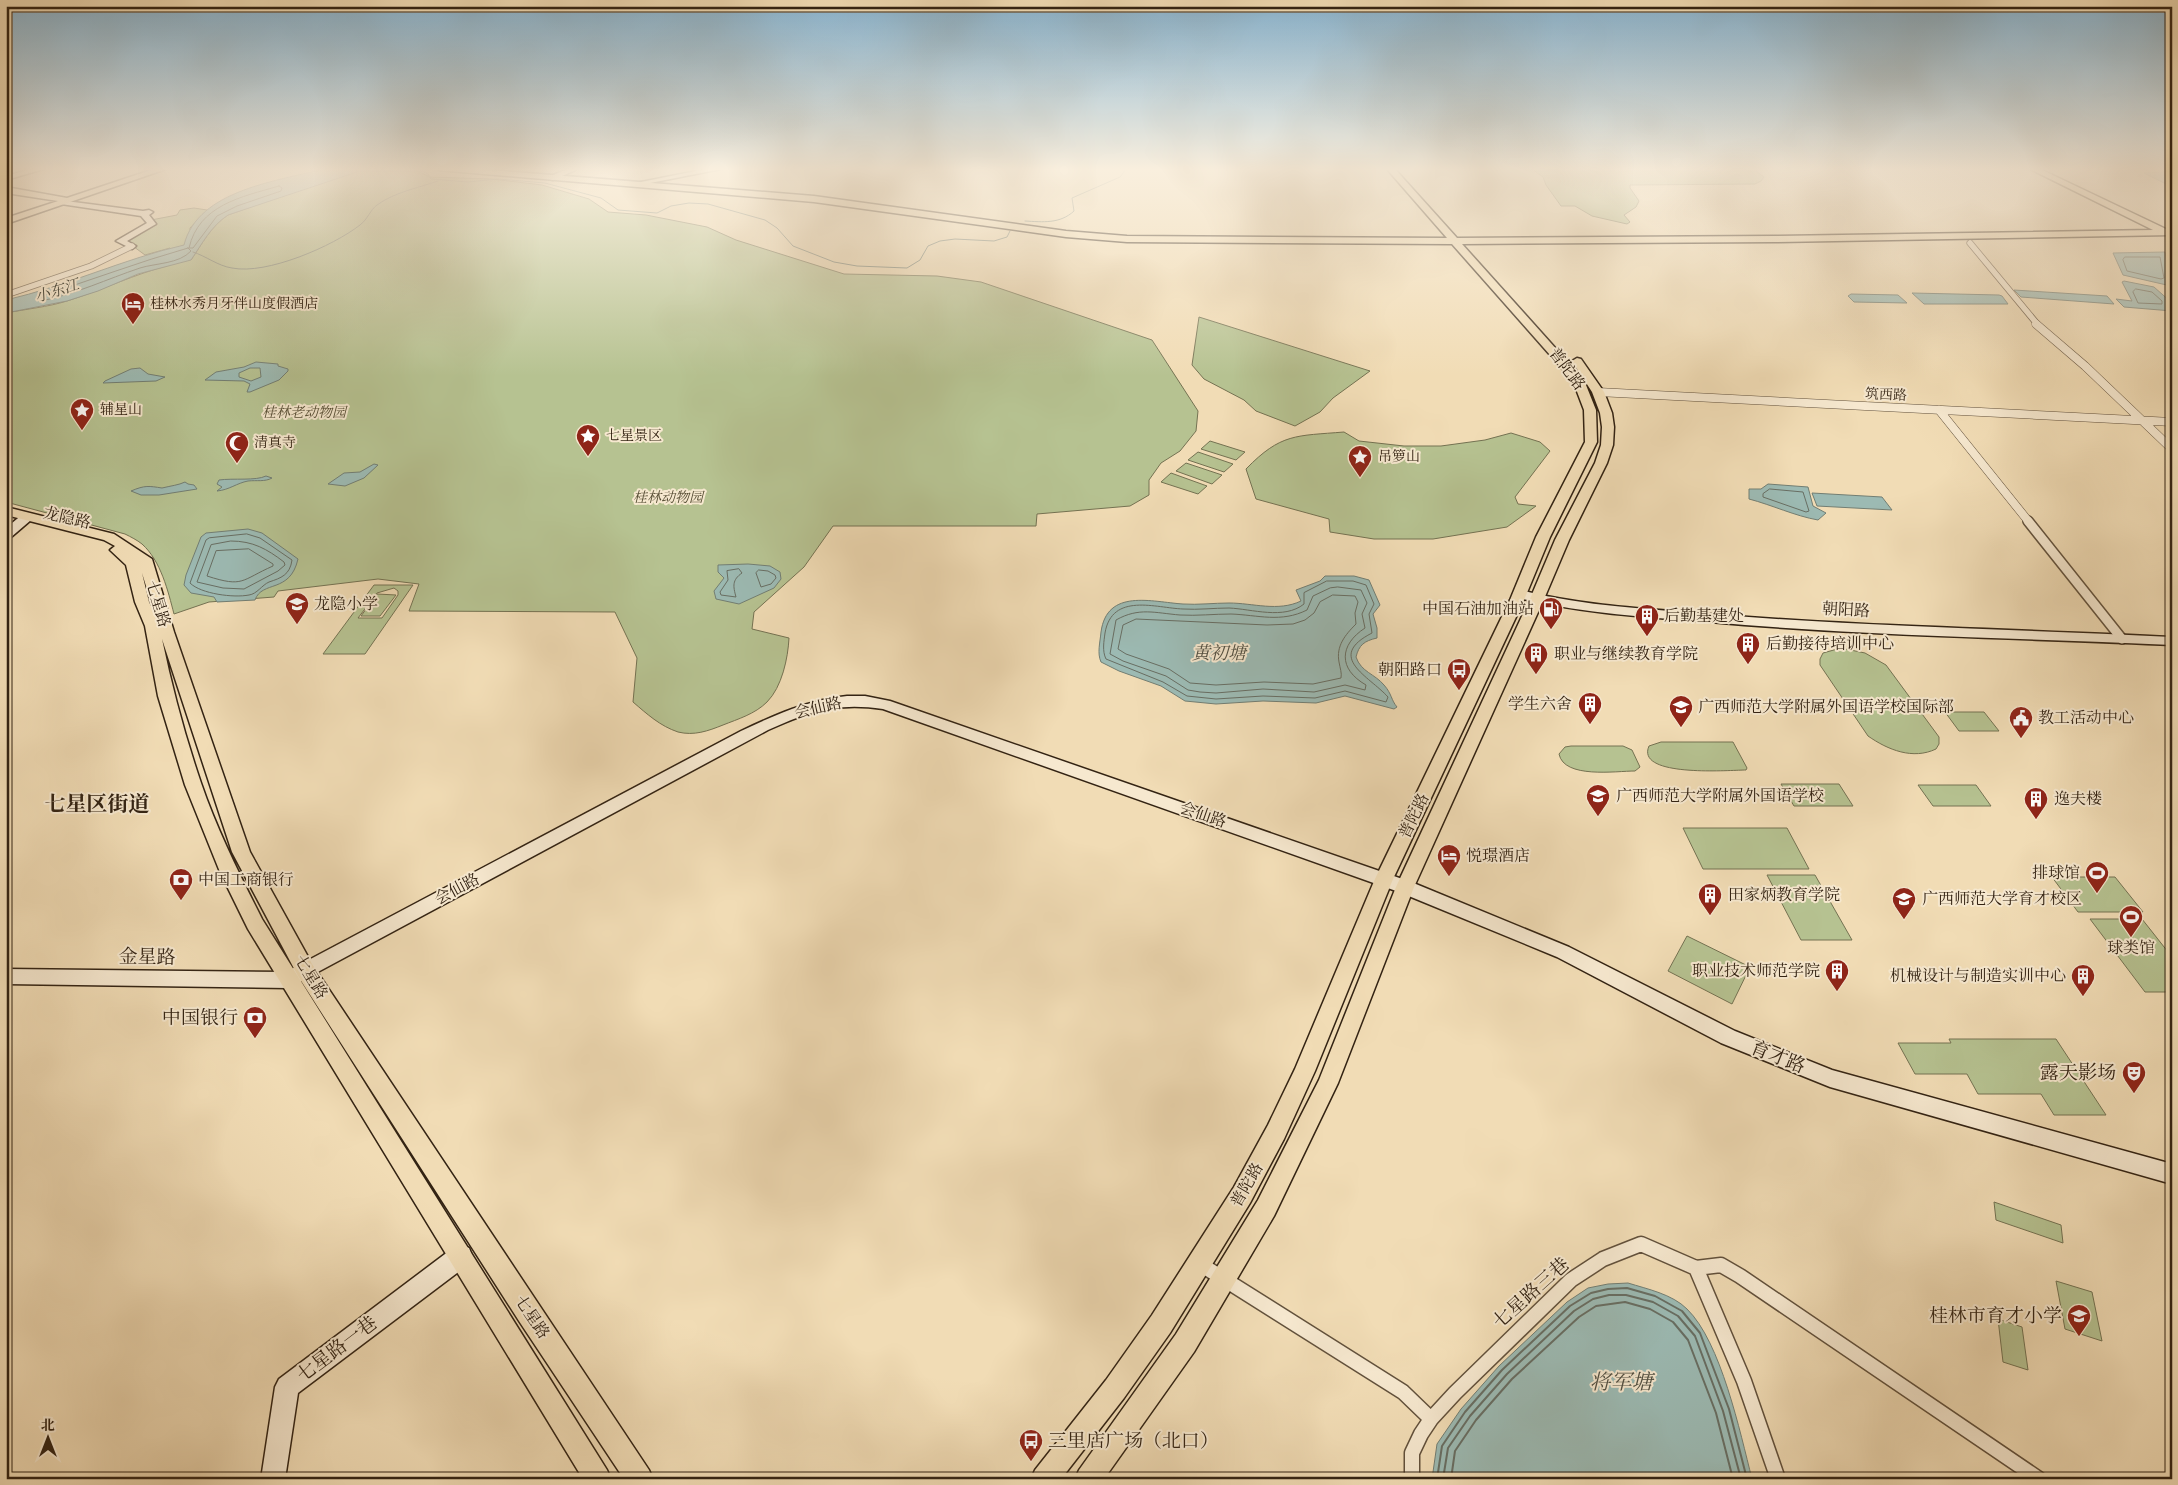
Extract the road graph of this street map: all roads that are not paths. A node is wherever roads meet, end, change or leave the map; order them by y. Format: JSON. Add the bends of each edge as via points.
{"nodes":[{"id":1,"x":127,"y":237,"type":"edge"},
{"id":2,"x":1109,"y":237,"type":"edge"},
{"id":3,"x":1857,"y":237,"type":"edge"},
{"id":4,"x":1458,"y":239,"type":"junction"},
{"id":5,"x":1970,"y":243,"type":"dead end"},
{"id":6,"x":132,"y":246,"type":"joint"},
{"id":7,"x":6,"y":295,"type":"edge"},
{"id":8,"x":1598,"y":392,"type":"junction"},
{"id":9,"x":1939,"y":410,"type":"junction"},
{"id":10,"x":2143,"y":421,"type":"junction"},
{"id":11,"x":2172,"y":422,"type":"edge"},
{"id":12,"x":2172,"y":449,"type":"edge"},
{"id":13,"x":14,"y":518,"type":"edge"},
{"id":14,"x":6,"y":535,"type":"edge"},
{"id":15,"x":119,"y":552,"type":"joint"},
{"id":16,"x":1529,"y":597,"type":"junction"},
{"id":17,"x":2122,"y":639,"type":"junction"},
{"id":18,"x":2172,"y":642,"type":"edge"},
{"id":19,"x":1384,"y":879,"type":"junction"},
{"id":20,"x":1405,"y":887,"type":"junction"},
{"id":21,"x":305,"y":970,"type":"junction"},
{"id":22,"x":6,"y":976,"type":"edge"},
{"id":23,"x":288,"y":980,"type":"junction"},
{"id":24,"x":2172,"y":1174,"type":"edge"},
{"id":25,"x":461,"y":1256,"type":"junction"},
{"id":26,"x":1200,"y":1264,"type":"junction"},
{"id":27,"x":1696,"y":1268,"type":"junction"},
{"id":28,"x":1224,"y":1280,"type":"junction"},
{"id":29,"x":1431,"y":1419,"type":"junction"},
{"id":30,"x":272,"y":1479,"type":"edge"},
{"id":31,"x":598,"y":1479,"type":"edge"},
{"id":32,"x":640,"y":1479,"type":"edge"},
{"id":33,"x":1044,"y":1479,"type":"edge"},
{"id":34,"x":1088,"y":1479,"type":"edge"},
{"id":35,"x":1412,"y":1479,"type":"edge"},
{"id":36,"x":1778,"y":1479,"type":"edge"},
{"id":37,"x":2039,"y":1479,"type":"edge"}],
"edges":[{"from":1,"to":6,"type":"street","via":[[120,241]]},
{"from":2,"to":4,"type":"main road"},
{"from":3,"to":4,"type":"main road"},
{"from":4,"to":8,"type":"main road","name":"普陀路","via":[[1579,364]]},
{"from":4,"to":16,"type":"main road","name":"普陀路","via":[[1566,365],[1582,387],[1592,411],[1591,442],[1543,537]]},
{"from":5,"to":10,"type":"street","via":[[2031,319]]},
{"from":6,"to":7,"type":"street","via":[[91,266]]},
{"from":8,"to":9,"type":"street","name":"筑西路"},
{"from":8,"to":16,"type":"main road","name":"普陀路","via":[[1608,427],[1601,463]]},
{"from":9,"to":10,"type":"street","name":"筑西路"},
{"from":9,"to":17,"type":"street"},
{"from":10,"to":11,"type":"street","name":"筑西路"},
{"from":10,"to":12,"type":"street"},
{"from":13,"to":14,"type":"street"},
{"from":13,"to":15,"type":"main road","name":"龙隐路"},
{"from":13,"to":21,"type":"main road","name":"七星路","via":[[109,537],[145,559],[241,852]]},
{"from":15,"to":23,"type":"main road","name":"七星路","via":[[133,563],[142,602],[152,626],[166,696],[193,785],[229,872]]},
{"from":16,"to":17,"type":"street","name":"朝阳路","via":[[1772,624]]},
{"from":16,"to":19,"type":"main road","name":"普陀路"},
{"from":16,"to":20,"type":"main road","name":"普陀路"},
{"from":17,"to":18,"type":"street","name":"朝阳路"},
{"from":19,"to":20,"type":"street","name":"会仙路"},
{"from":19,"to":21,"type":"street","name":"会仙路","via":[[885,704],[847,701],[798,710],[746,734]]},
{"from":19,"to":26,"type":"main road","name":"普陀路","via":[[1305,1071],[1276,1132]]},
{"from":20,"to":24,"type":"street","name":"育才路","via":[[1563,952],[1728,1037],[1779,1059],[1830,1078]]},
{"from":20,"to":28,"type":"main road","name":"普陀路","via":[[1328,1083],[1266,1208]]},
{"from":21,"to":23,"type":"street","name":"会仙路"},
{"from":21,"to":32,"type":"main road","name":"七星路"},
{"from":22,"to":23,"type":"street","name":"金星路"},
{"from":23,"to":25,"type":"main road","name":"七星路"},
{"from":25,"to":30,"type":"street","name":"七星路一巷","via":[[287,1387]]},
{"from":25,"to":31,"type":"main road","name":"七星路"},
{"from":26,"to":28,"type":"street"},
{"from":26,"to":33,"type":"main road","name":"普陀路","via":[[1115,1389]]},
{"from":27,"to":29,"type":"street","name":"七星路三巷","via":[[1641,1244],[1603,1259],[1571,1280]]},
{"from":27,"to":36,"type":"street","via":[[1744,1381]]},
{"from":27,"to":37,"type":"street","via":[[1720,1265],[1740,1276]]},
{"from":28,"to":29,"type":"street","via":[[1403,1392]]},
{"from":28,"to":34,"type":"main road","name":"普陀路","via":[[1185,1344]]},
{"from":29,"to":35,"type":"street","name":"七星路三巷","via":[[1412,1453]]}]}
